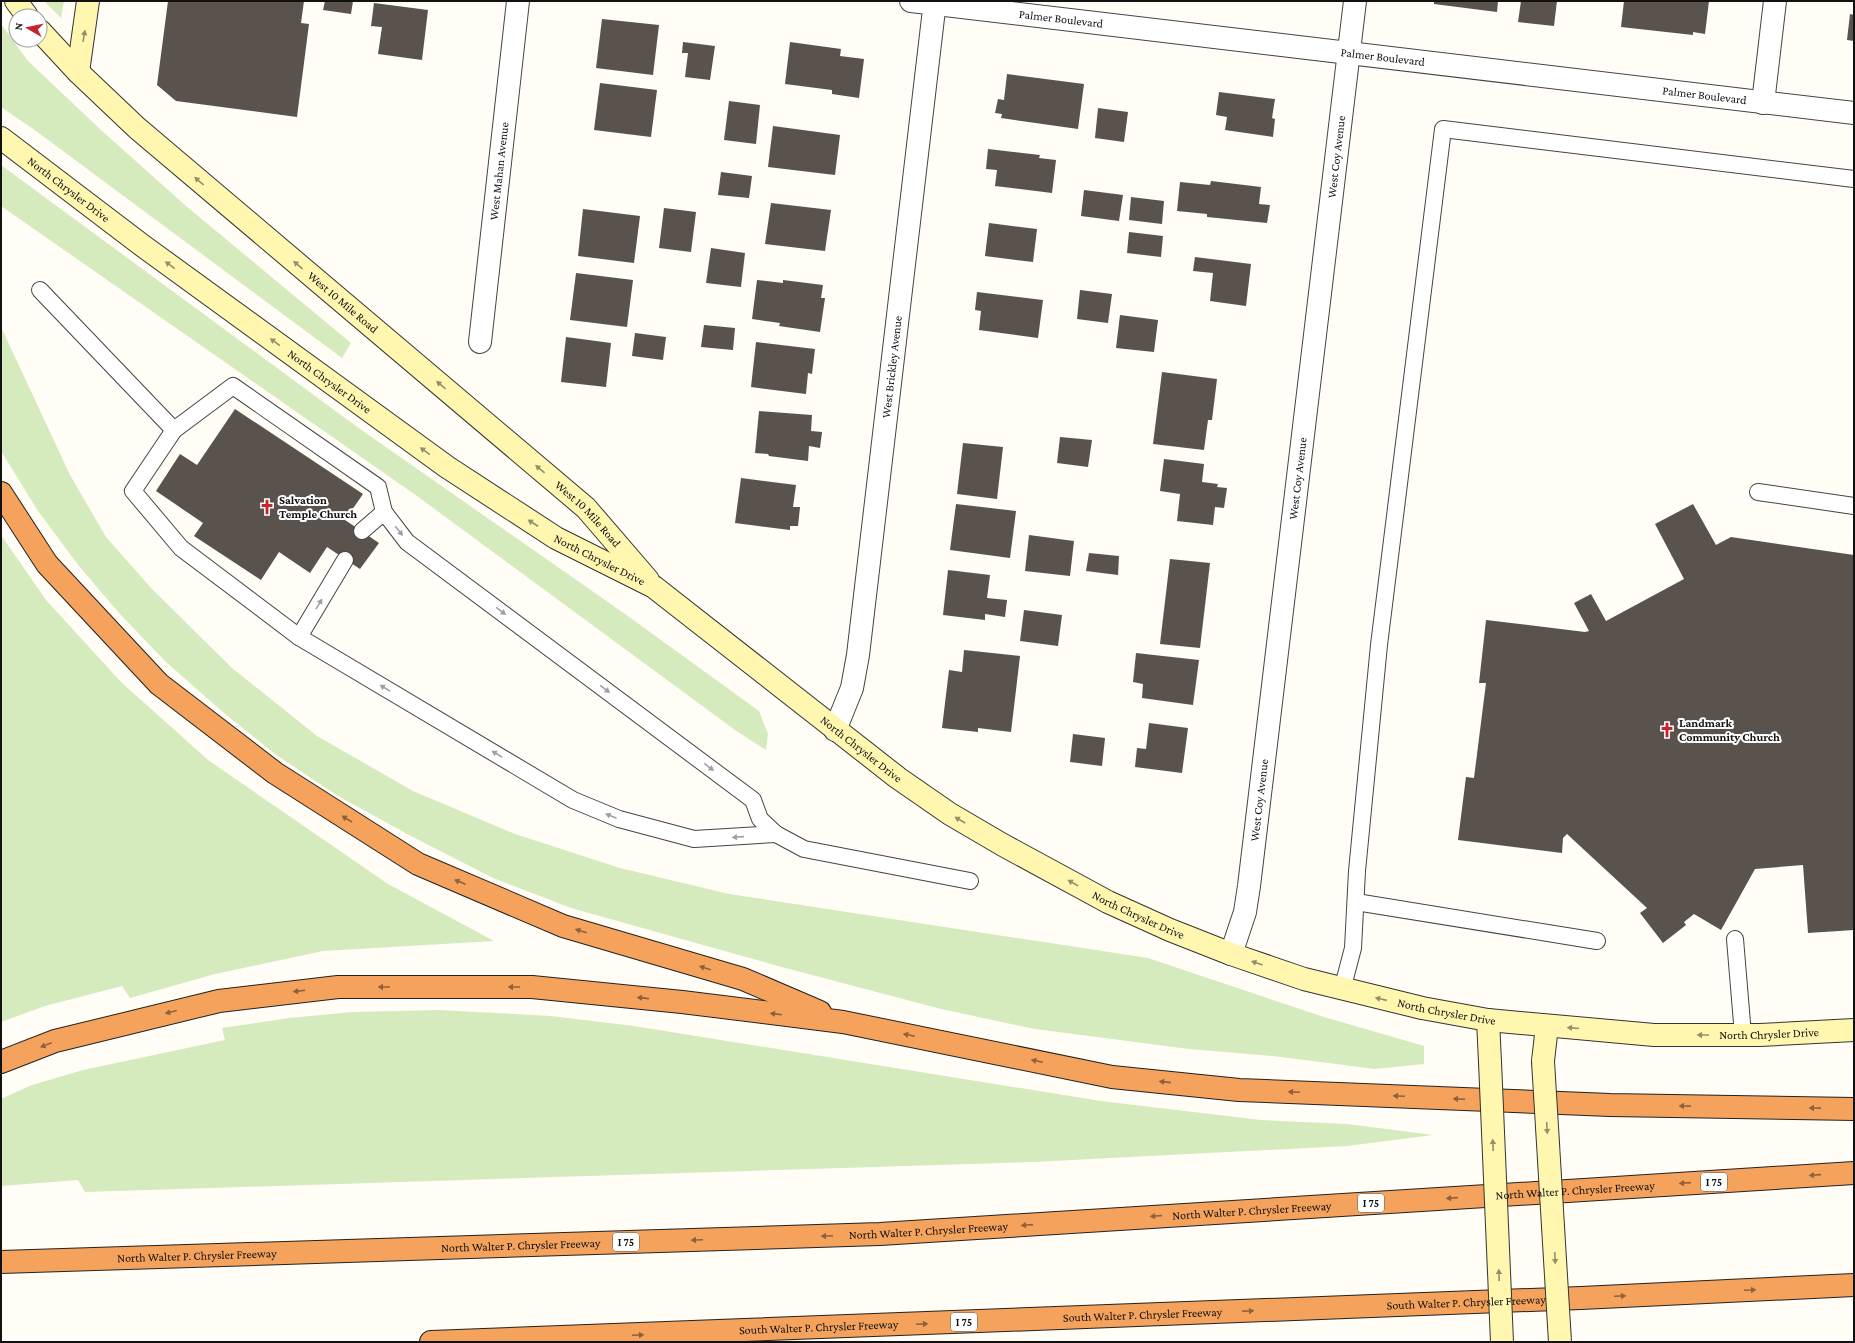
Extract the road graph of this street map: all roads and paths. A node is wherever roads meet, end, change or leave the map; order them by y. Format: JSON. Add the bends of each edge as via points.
{"nodes":[{"id":1,"x":88,"y":1,"type":"edge"},
{"id":2,"x":518,"y":1,"type":"edge"},
{"id":3,"x":910,"y":1,"type":"edge"},
{"id":4,"x":1355,"y":1,"type":"edge"},
{"id":5,"x":1775,"y":1,"type":"edge"},
{"id":6,"x":935,"y":2,"type":"edge"},
{"id":7,"x":48,"y":40,"type":"edge"},
{"id":8,"x":1348,"y":54,"type":"junction"},
{"id":9,"x":78,"y":72,"type":"junction"},
{"id":10,"x":1763,"y":103,"type":"junction"},
{"id":11,"x":1854,"y":113,"type":"edge"},
{"id":12,"x":1,"y":138,"type":"edge"},
{"id":13,"x":1854,"y":179,"type":"edge"},
{"id":14,"x":40,"y":290,"type":"dead end"},
{"id":15,"x":480,"y":342,"type":"dead end"},
{"id":16,"x":174,"y":430,"type":"junction"},
{"id":17,"x":1758,"y":492,"type":"dead end"},
{"id":18,"x":1,"y":493,"type":"edge"},
{"id":19,"x":1854,"y":506,"type":"edge"},
{"id":20,"x":384,"y":512,"type":"junction"},
{"id":21,"x":362,"y":531,"type":"dead end"},
{"id":22,"x":345,"y":560,"type":"dead end"},
{"id":23,"x":654,"y":587,"type":"junction"},
{"id":24,"x":299,"y":637,"type":"junction"},
{"id":25,"x":835,"y":730,"type":"junction"},
{"id":26,"x":776,"y":834,"type":"junction"},
{"id":27,"x":970,"y":881,"type":"dead end"},
{"id":28,"x":1356,"y":902,"type":"junction"},
{"id":29,"x":1735,"y":939,"type":"dead end"},
{"id":30,"x":1597,"y":941,"type":"dead end"},
{"id":31,"x":1231,"y":954,"type":"junction"},
{"id":32,"x":1342,"y":990,"type":"junction"},
{"id":33,"x":1488,"y":1020,"type":"junction"},
{"id":34,"x":843,"y":1022,"type":"junction"},
{"id":35,"x":1547,"y":1026,"type":"junction"},
{"id":36,"x":1854,"y":1030,"type":"edge"},
{"id":37,"x":1743,"y":1035,"type":"junction"},
{"id":38,"x":1,"y":1062,"type":"edge"},
{"id":39,"x":1854,"y":1108,"type":"edge"},
{"id":40,"x":1854,"y":1173,"type":"edge"},
{"id":41,"x":1,"y":1262,"type":"edge"},
{"id":42,"x":1854,"y":1285,"type":"edge"},
{"id":43,"x":431,"y":1342,"type":"edge"},
{"id":44,"x":1502,"y":1342,"type":"edge"},
{"id":45,"x":1560,"y":1342,"type":"edge"}],
"edges":[{"from":9,"to":1,"type":"main road","one_way":true},
{"from":2,"to":15,"type":"street","name":"West Mahan Avenue"},
{"from":3,"to":6,"type":"street","name":"Palmer Boulevard"},
{"from":4,"to":8,"type":"street","name":"West Coy Avenue"},
{"from":5,"to":10,"type":"street"},
{"from":6,"to":8,"type":"street","name":"Palmer Boulevard"},
{"from":6,"to":25,"type":"street","name":"West Brickley Avenue","via":[[858,655],[852,688]]},
{"from":7,"to":9,"type":"main road","name":"West 10 Mile Road"},
{"from":8,"to":10,"type":"street","name":"Palmer Boulevard"},
{"from":8,"to":31,"type":"street","name":"West Coy Avenue","via":[[1249,886],[1245,912]]},
{"from":23,"to":9,"type":"main road","name":"West 10 Mile Road","one_way":true,"via":[[586,508],[137,128]]},
{"from":10,"to":11,"type":"street","name":"Palmer Boulevard"},
{"from":23,"to":12,"type":"main road","name":"North Chrysler Drive","one_way":true,"via":[[556,538],[447,468]]},
{"from":13,"to":28,"type":"lane","via":[[1443,129],[1379,645],[1356,871]]},
{"from":14,"to":16,"type":"lane"},
{"from":16,"to":20,"type":"lane","via":[[233,386],[378,487]]},
{"from":16,"to":24,"type":"lane","via":[[133,491],[181,548]]},
{"from":17,"to":19,"type":"lane"},
{"from":34,"to":18,"type":"highway","one_way":true,"via":[[743,979],[563,926],[418,864],[275,773],[159,684],[47,564]]},
{"from":20,"to":21,"type":"lane"},
{"from":20,"to":26,"type":"lane","one_way":true,"via":[[408,542],[753,800],[760,819]]},
{"from":24,"to":22,"type":"lane","one_way":true},
{"from":23,"to":25,"type":"main road","name":"North Chrysler Drive"},
{"from":26,"to":24,"type":"lane","one_way":true,"via":[[694,839],[619,819],[574,800]]},
{"from":31,"to":25,"type":"main road","name":"North Chrysler Drive","one_way":true,"via":[[1108,902],[1003,845],[950,814]]},
{"from":26,"to":27,"type":"lane","via":[[804,849]]},
{"from":28,"to":30,"type":"lane"},
{"from":28,"to":32,"type":"lane","via":[[1354,948]]},
{"from":29,"to":37,"type":"lane"},
{"from":32,"to":31,"type":"main road","name":"North Chrysler Drive","one_way":true},
{"from":33,"to":32,"type":"main road","name":"North Chrysler Drive","one_way":true},
{"from":33,"to":35,"type":"main road","name":"North Chrysler Drive"},
{"from":44,"to":33,"type":"main road","one_way":true,"bridge":true},
{"from":34,"to":38,"type":"highway","one_way":true,"via":[[532,987],[338,987],[219,1001],[55,1041]]},
{"from":39,"to":34,"type":"highway","one_way":true,"via":[[1610,1105],[1239,1090],[1112,1076]]},
{"from":37,"to":35,"type":"main road","name":"North Chrysler Drive","one_way":true,"via":[[1654,1035]]},
{"from":35,"to":45,"type":"main road","one_way":true,"bridge":true,"via":[[1543,1061]]},
{"from":36,"to":37,"type":"main road","name":"North Chrysler Drive"},
{"from":40,"to":41,"type":"highway","name":"North Walter P. Chrysler Freeway","number":"I 75","one_way":true,"via":[[880,1234]]},
{"from":43,"to":42,"type":"highway","name":"South Walter P. Chrysler Freeway","number":"I 75","one_way":true,"via":[[1581,1298]]}]}
